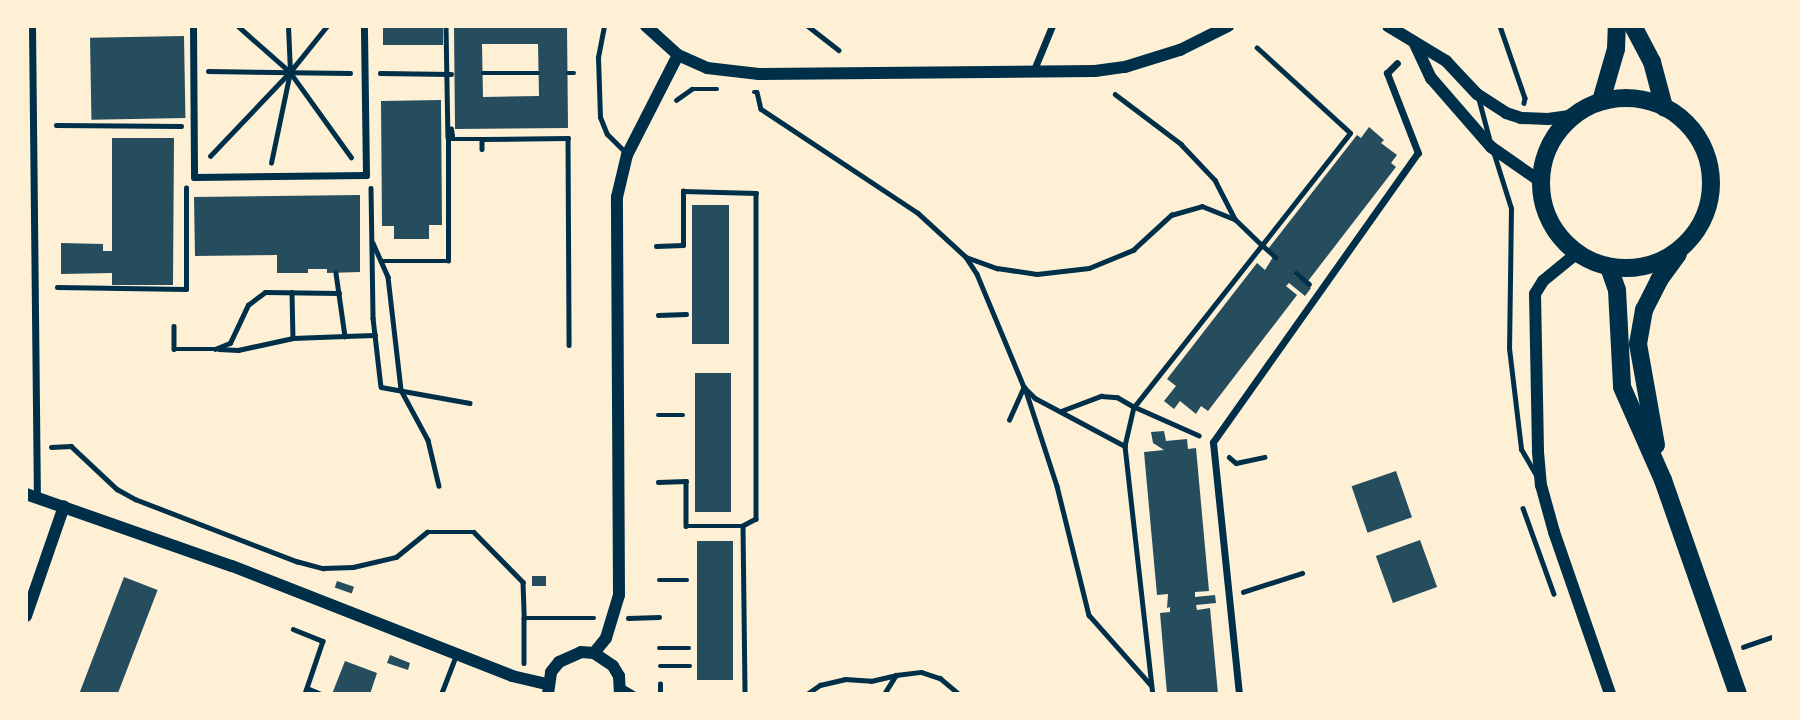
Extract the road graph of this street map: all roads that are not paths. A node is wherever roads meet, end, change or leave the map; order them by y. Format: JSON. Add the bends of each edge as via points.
{"nodes":[{"id":1,"x":32,"y":26,"type":"edge"},
{"id":2,"x":192,"y":26,"type":"edge"},
{"id":3,"x":364,"y":26,"type":"edge"},
{"id":4,"x":604,"y":26,"type":"edge"},
{"id":5,"x":646,"y":26,"type":"edge"},
{"id":6,"x":1052,"y":26,"type":"edge"},
{"id":7,"x":1228,"y":26,"type":"edge"},
{"id":8,"x":1388,"y":26,"type":"edge"},
{"id":9,"x":1617,"y":26,"type":"edge"},
{"id":10,"x":1633,"y":26,"type":"edge"},
{"id":11,"x":1415,"y":44,"type":"junction"},
{"id":12,"x":678,"y":55,"type":"junction"},
{"id":13,"x":1397,"y":63,"type":"dead end"},
{"id":14,"x":1033,"y":72,"type":"junction"},
{"id":15,"x":1477,"y":94,"type":"junction"},
{"id":16,"x":1601,"y":101,"type":"junction"},
{"id":17,"x":1664,"y":107,"type":"junction"},
{"id":18,"x":1575,"y":115,"type":"junction"},
{"id":19,"x":1491,"y":146,"type":"junction"},
{"id":20,"x":627,"y":155,"type":"junction"},
{"id":21,"x":1540,"y":181,"type":"junction"},
{"id":22,"x":1684,"y":247,"type":"junction"},
{"id":23,"x":1577,"y":253,"type":"junction"},
{"id":24,"x":1609,"y":267,"type":"junction"},
{"id":25,"x":1663,"y":480,"type":"junction"},
{"id":26,"x":1541,"y":485,"type":"junction"},
{"id":27,"x":32,"y":496,"type":"edge"},
{"id":28,"x":64,"y":506,"type":"junction"},
{"id":29,"x":26,"y":616,"type":"edge"},
{"id":30,"x":594,"y":653,"type":"junction"},
{"id":31,"x":456,"y":655,"type":"junction"},
{"id":32,"x":548,"y":689,"type":"edge"},
{"id":33,"x":625,"y":692,"type":"edge"},
{"id":34,"x":441,"y":694,"type":"edge"},
{"id":35,"x":1239,"y":694,"type":"edge"},
{"id":36,"x":1610,"y":694,"type":"edge"},
{"id":37,"x":1738,"y":694,"type":"edge"}],
"edges":[{"from":1,"to":27,"type":"street"},
{"from":2,"to":3,"type":"street","via":[[194,177],[366,175]]},
{"from":4,"to":20,"type":"lane","via":[[598,57],[600,117],[607,134]]},
{"from":5,"to":12,"type":"street"},
{"from":6,"to":14,"type":"street"},
{"from":7,"to":14,"type":"street","via":[[1180,50],[1125,67]]},
{"from":8,"to":11,"type":"street"},
{"from":9,"to":16,"type":"main road","via":[[1616,49]]},
{"from":10,"to":17,"type":"main road","via":[[1652,62]]},
{"from":11,"to":15,"type":"street","via":[[1446,61]]},
{"from":11,"to":19,"type":"street","via":[[1431,78]]},
{"from":12,"to":14,"type":"street","via":[[724,72],[759,74]]},
{"from":12,"to":20,"type":"street"},
{"from":13,"to":35,"type":"street","via":[[1387,74],[1418,153],[1213,442]]},
{"from":15,"to":18,"type":"street","via":[[1521,118]]},
{"from":15,"to":19,"type":"lane"},
{"from":16,"to":17,"type":"main road","via":[[1638,99]]},
{"from":16,"to":18,"type":"main road"},
{"from":17,"to":22,"type":"main road","via":[[1697,135],[1708,160],[1708,207]]},
{"from":18,"to":21,"type":"main road","via":[[1558,131],[1547,151]]},
{"from":19,"to":21,"type":"street"},
{"from":19,"to":26,"type":"lane","via":[[1511,208],[1509,348],[1521,449]]},
{"from":20,"to":30,"type":"street","via":[[617,197],[619,595],[606,638]]},
{"from":21,"to":23,"type":"main road","via":[[1548,218],[1560,238]]},
{"from":22,"to":24,"type":"main road","via":[[1636,269]]},
{"from":22,"to":25,"type":"main road","via":[[1644,310],[1638,344]]},
{"from":23,"to":24,"type":"main road"},
{"from":23,"to":26,"type":"street","via":[[1543,281],[1535,294]]},
{"from":24,"to":25,"type":"main road","via":[[1617,290],[1622,387]]},
{"from":25,"to":37,"type":"main road"},
{"from":26,"to":36,"type":"street"},
{"from":27,"to":28,"type":"street"},
{"from":28,"to":29,"type":"street"},
{"from":28,"to":31,"type":"street","via":[[233,566]]},
{"from":30,"to":32,"type":"street","via":[[569,655],[559,662]]},
{"from":30,"to":33,"type":"street","via":[[613,666]]},
{"from":31,"to":32,"type":"street"},
{"from":31,"to":34,"type":"lane"}]}
